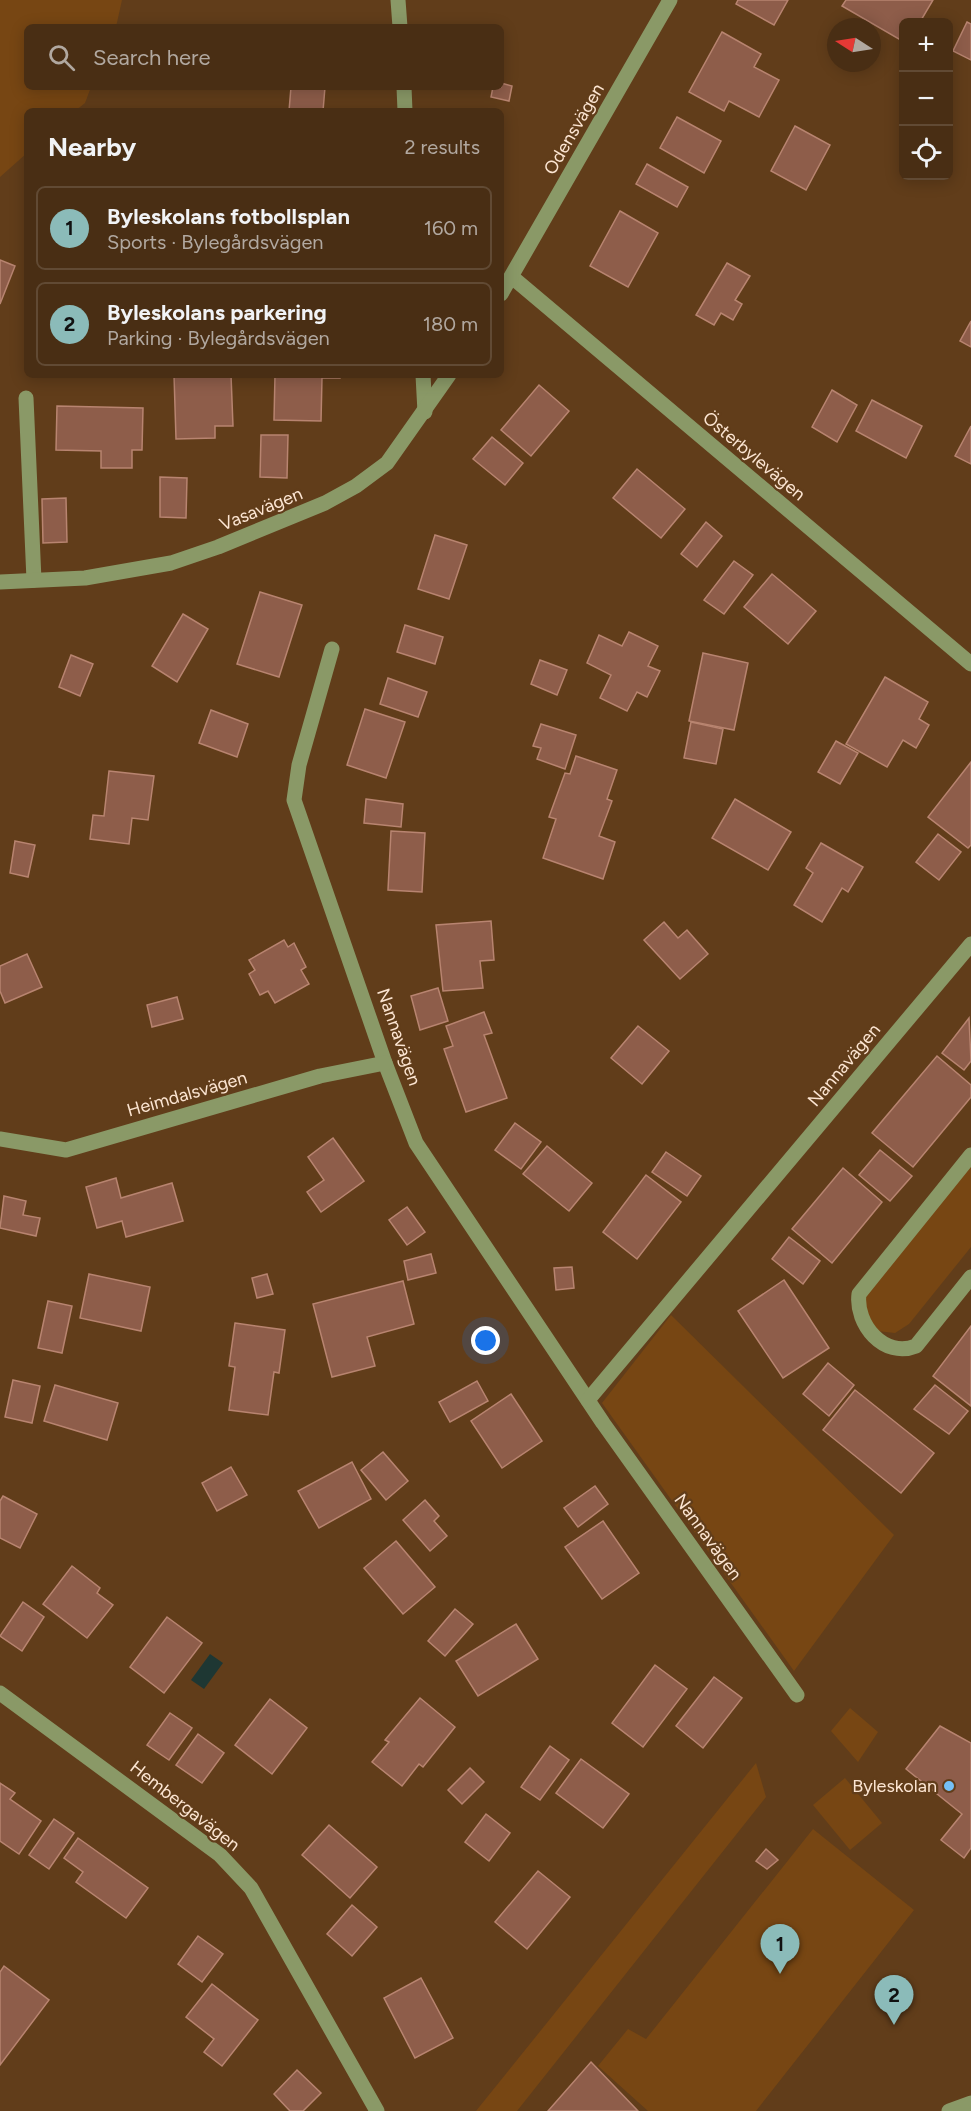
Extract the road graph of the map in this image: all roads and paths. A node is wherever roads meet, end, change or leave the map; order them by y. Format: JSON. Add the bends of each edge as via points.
{"nodes":[{"id":1,"x":398,"y":0,"type":"edge"},
{"id":2,"x":670,"y":0,"type":"edge"},
{"id":3,"x":400,"y":24,"type":"edge"},
{"id":4,"x":404,"y":90,"type":"edge"},
{"id":5,"x":405,"y":108,"type":"edge"},
{"id":6,"x":512,"y":277,"type":"junction"},
{"id":7,"x":504,"y":289,"type":"edge"},
{"id":8,"x":423,"y":378,"type":"edge"},
{"id":9,"x":447,"y":378,"type":"edge"},
{"id":10,"x":26,"y":398,"type":"dead end"},
{"id":11,"x":425,"y":412,"type":"junction"},
{"id":12,"x":34,"y":580,"type":"junction"},
{"id":13,"x":0,"y":582,"type":"edge"},
{"id":14,"x":332,"y":649,"type":"dead end"},
{"id":15,"x":971,"y":664,"type":"edge"},
{"id":16,"x":970,"y":947,"type":"edge"},
{"id":17,"x":386,"y":1063,"type":"junction"},
{"id":18,"x":0,"y":1139,"type":"edge"},
{"id":19,"x":971,"y":1155,"type":"edge"},
{"id":20,"x":971,"y":1277,"type":"edge"},
{"id":21,"x":588,"y":1400,"type":"junction"},
{"id":22,"x":0,"y":1693,"type":"edge"},
{"id":23,"x":797,"y":1695,"type":"dead end"},
{"id":24,"x":971,"y":2103,"type":"edge"},
{"id":25,"x":377,"y":2111,"type":"edge"},
{"id":26,"x":949,"y":2111,"type":"edge"}],
"edges":[{"from":1,"to":3,"type":"street"},
{"from":2,"to":6,"type":"street","name":"Odensvägen"},
{"from":4,"to":5,"type":"street"},
{"from":6,"to":7,"type":"street"},
{"from":6,"to":15,"type":"street","name":"Österbylevägen"},
{"from":8,"to":11,"type":"street"},
{"from":9,"to":11,"type":"street","name":"Vasavägen"},
{"from":10,"to":12,"type":"street"},
{"from":11,"to":12,"type":"street","name":"Vasavägen","via":[[387,464],[325,503],[171,563],[86,578]]},
{"from":12,"to":13,"type":"street","name":"Vasavägen"},
{"from":14,"to":17,"type":"street","name":"Nannavägen","via":[[299,765],[294,800]]},
{"from":16,"to":21,"type":"street","name":"Nannavägen"},
{"from":17,"to":18,"type":"street","name":"Heimdalsvägen","via":[[320,1076],[66,1150]]},
{"from":17,"to":21,"type":"street","name":"Nannavägen","via":[[416,1143]]},
{"from":19,"to":20,"type":"street","via":[[859,1294],[861,1322],[896,1349],[916,1346]]},
{"from":21,"to":23,"type":"street","name":"Nannavägen"},
{"from":22,"to":25,"type":"street","name":"Hembergavägen","via":[[220,1855],[251,1888]]},
{"from":24,"to":26,"type":"street"}]}
